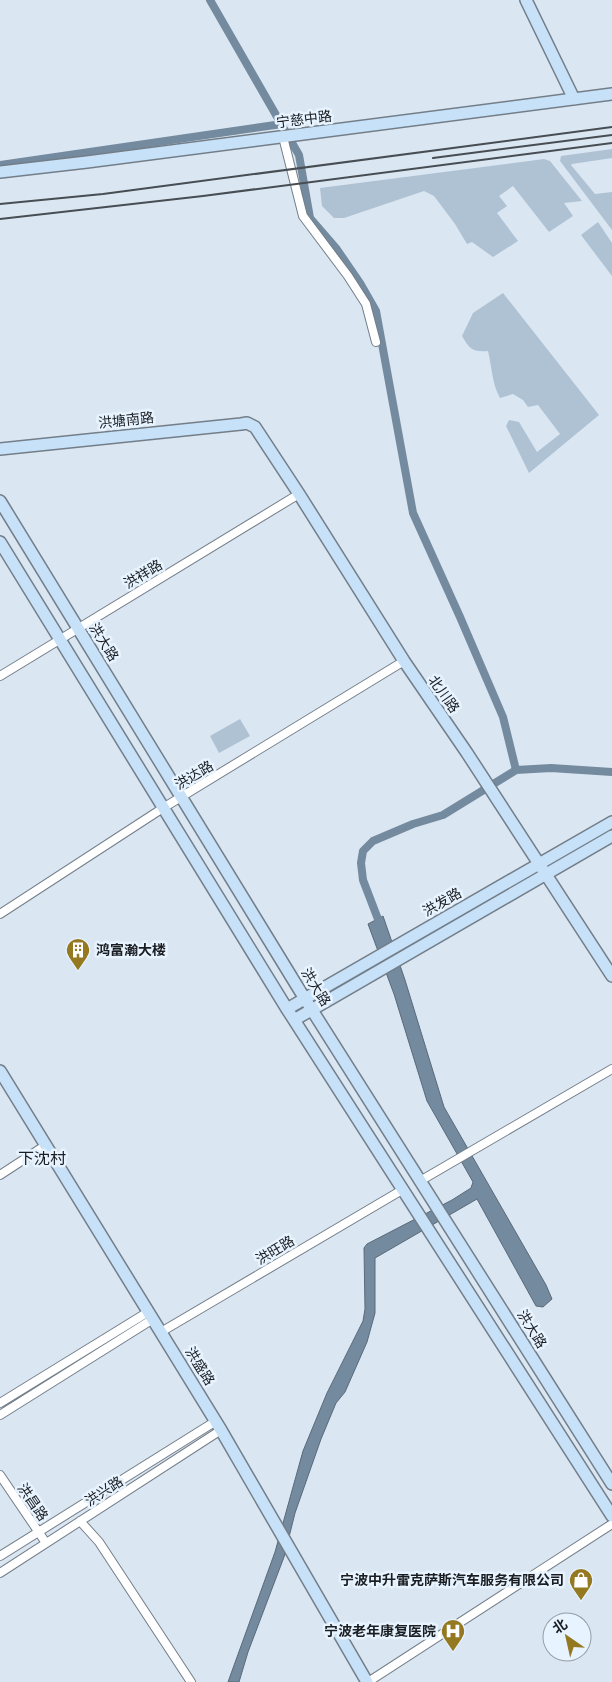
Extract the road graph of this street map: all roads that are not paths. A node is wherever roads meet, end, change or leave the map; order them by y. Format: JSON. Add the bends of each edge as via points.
{"nodes":[{"id":1,"x":526,"y":0,"type":"edge"},
{"id":2,"x":612,"y":94,"type":"edge"},
{"id":3,"x":574,"y":99,"type":"junction"},
{"id":4,"x":283,"y":137,"type":"junction"},
{"id":5,"x":0,"y":172,"type":"edge"},
{"id":6,"x":376,"y":342,"type":"dead end"},
{"id":7,"x":255,"y":427,"type":"joint"},
{"id":8,"x":0,"y":449,"type":"edge"},
{"id":9,"x":299,"y":494,"type":"junction"},
{"id":10,"x":0,"y":501,"type":"edge"},
{"id":11,"x":0,"y":542,"type":"edge"},
{"id":12,"x":78,"y":629,"type":"junction"},
{"id":13,"x":60,"y":640,"type":"junction"},
{"id":14,"x":404,"y":661,"type":"junction"},
{"id":15,"x":0,"y":676,"type":"edge"},
{"id":16,"x":181,"y":797,"type":"junction"},
{"id":17,"x":163,"y":808,"type":"junction"},
{"id":18,"x":612,"y":822,"type":"edge"},
{"id":19,"x":612,"y":836,"type":"edge"},
{"id":20,"x":542,"y":868,"type":"junction"},
{"id":21,"x":0,"y":914,"type":"edge"},
{"id":22,"x":612,"y":976,"type":"edge"},
{"id":23,"x":305,"y":998,"type":"junction"},
{"id":24,"x":287,"y":1009,"type":"junction"},
{"id":25,"x":312,"y":1010,"type":"junction"},
{"id":26,"x":294,"y":1020,"type":"junction"},
{"id":27,"x":612,"y":1069,"type":"edge"},
{"id":28,"x":0,"y":1071,"type":"edge"},
{"id":29,"x":46,"y":1144,"type":"junction"},
{"id":30,"x":0,"y":1175,"type":"edge"},
{"id":31,"x":420,"y":1181,"type":"junction"},
{"id":32,"x":402,"y":1190,"type":"junction"},
{"id":33,"x":150,"y":1315,"type":"junction"},
{"id":34,"x":161,"y":1332,"type":"junction"},
{"id":35,"x":0,"y":1402,"type":"edge"},
{"id":36,"x":0,"y":1415,"type":"edge"},
{"id":37,"x":219,"y":1425,"type":"junction"},
{"id":38,"x":0,"y":1475,"type":"edge"},
{"id":39,"x":612,"y":1484,"type":"edge"},
{"id":40,"x":612,"y":1516,"type":"edge"},
{"id":41,"x":80,"y":1521,"type":"junction"},
{"id":42,"x":612,"y":1524,"type":"edge"},
{"id":43,"x":39,"y":1532,"type":"junction"},
{"id":44,"x":46,"y":1543,"type":"junction"},
{"id":45,"x":0,"y":1556,"type":"edge"},
{"id":46,"x":0,"y":1573,"type":"edge"},
{"id":47,"x":191,"y":1682,"type":"edge"},
{"id":48,"x":368,"y":1682,"type":"edge"}],
"edges":[{"from":1,"to":3,"type":"main road"},
{"from":2,"to":3,"type":"main road","name":"宁慈中路"},
{"from":3,"to":4,"type":"main road","name":"宁慈中路"},
{"from":4,"to":5,"type":"main road","name":"宁慈中路"},
{"from":4,"to":6,"type":"street","via":[[303,216],[366,304]]},
{"from":7,"to":8,"type":"main road","name":"洪塘南路","via":[[247,423]]},
{"from":7,"to":9,"type":"main road","name":"北川路"},
{"from":9,"to":12,"type":"street","name":"洪祥路"},
{"from":9,"to":14,"type":"main road","name":"北川路"},
{"from":10,"to":12,"type":"main road","name":"洪大路"},
{"from":11,"to":13,"type":"main road"},
{"from":12,"to":13,"type":"street","name":"洪祥路"},
{"from":12,"to":16,"type":"main road","name":"洪大路"},
{"from":13,"to":15,"type":"street","name":"洪祥路"},
{"from":13,"to":17,"type":"main road"},
{"from":14,"to":16,"type":"street","name":"洪达路"},
{"from":14,"to":20,"type":"main road","name":"北川路"},
{"from":16,"to":17,"type":"street","name":"洪达路"},
{"from":16,"to":23,"type":"main road","name":"洪大路"},
{"from":17,"to":21,"type":"street","name":"洪达路"},
{"from":17,"to":24,"type":"main road"},
{"from":18,"to":20,"type":"main road","name":"洪发路"},
{"from":19,"to":20,"type":"main road","name":"洪发路"},
{"from":20,"to":22,"type":"main road","name":"北川路"},
{"from":20,"to":23,"type":"main road","name":"洪发路"},
{"from":20,"to":25,"type":"main road","name":"洪发路"},
{"from":23,"to":24,"type":"main road","name":"洪发路"},
{"from":23,"to":25,"type":"main road","name":"洪大路"},
{"from":24,"to":26,"type":"main road"},
{"from":25,"to":26,"type":"main road","name":"洪发路"},
{"from":25,"to":31,"type":"main road","name":"洪大路"},
{"from":26,"to":32,"type":"main road"},
{"from":27,"to":31,"type":"street"},
{"from":28,"to":29,"type":"main road","name":"洪盛路"},
{"from":29,"to":30,"type":"street"},
{"from":29,"to":33,"type":"main road","name":"洪盛路"},
{"from":31,"to":39,"type":"main road","name":"洪大路"},
{"from":32,"to":34,"type":"street","name":"洪旺路"},
{"from":32,"to":40,"type":"main road"},
{"from":33,"to":34,"type":"main road","name":"洪盛路"},
{"from":33,"to":35,"type":"street"},
{"from":33,"to":36,"type":"street"},
{"from":34,"to":37,"type":"main road","name":"洪盛路"},
{"from":37,"to":41,"type":"street","name":"洪兴路"},
{"from":37,"to":43,"type":"street","name":"洪兴路"},
{"from":37,"to":48,"type":"main road","name":"洪盛路"},
{"from":38,"to":43,"type":"street","name":"洪昌路"},
{"from":41,"to":44,"type":"street","name":"洪兴路"},
{"from":41,"to":47,"type":"street","via":[[99,1542]]},
{"from":42,"to":48,"type":"street"},
{"from":43,"to":44,"type":"street","name":"洪昌路"},
{"from":43,"to":45,"type":"street","name":"洪兴路"},
{"from":44,"to":46,"type":"street","name":"洪兴路"}]}
